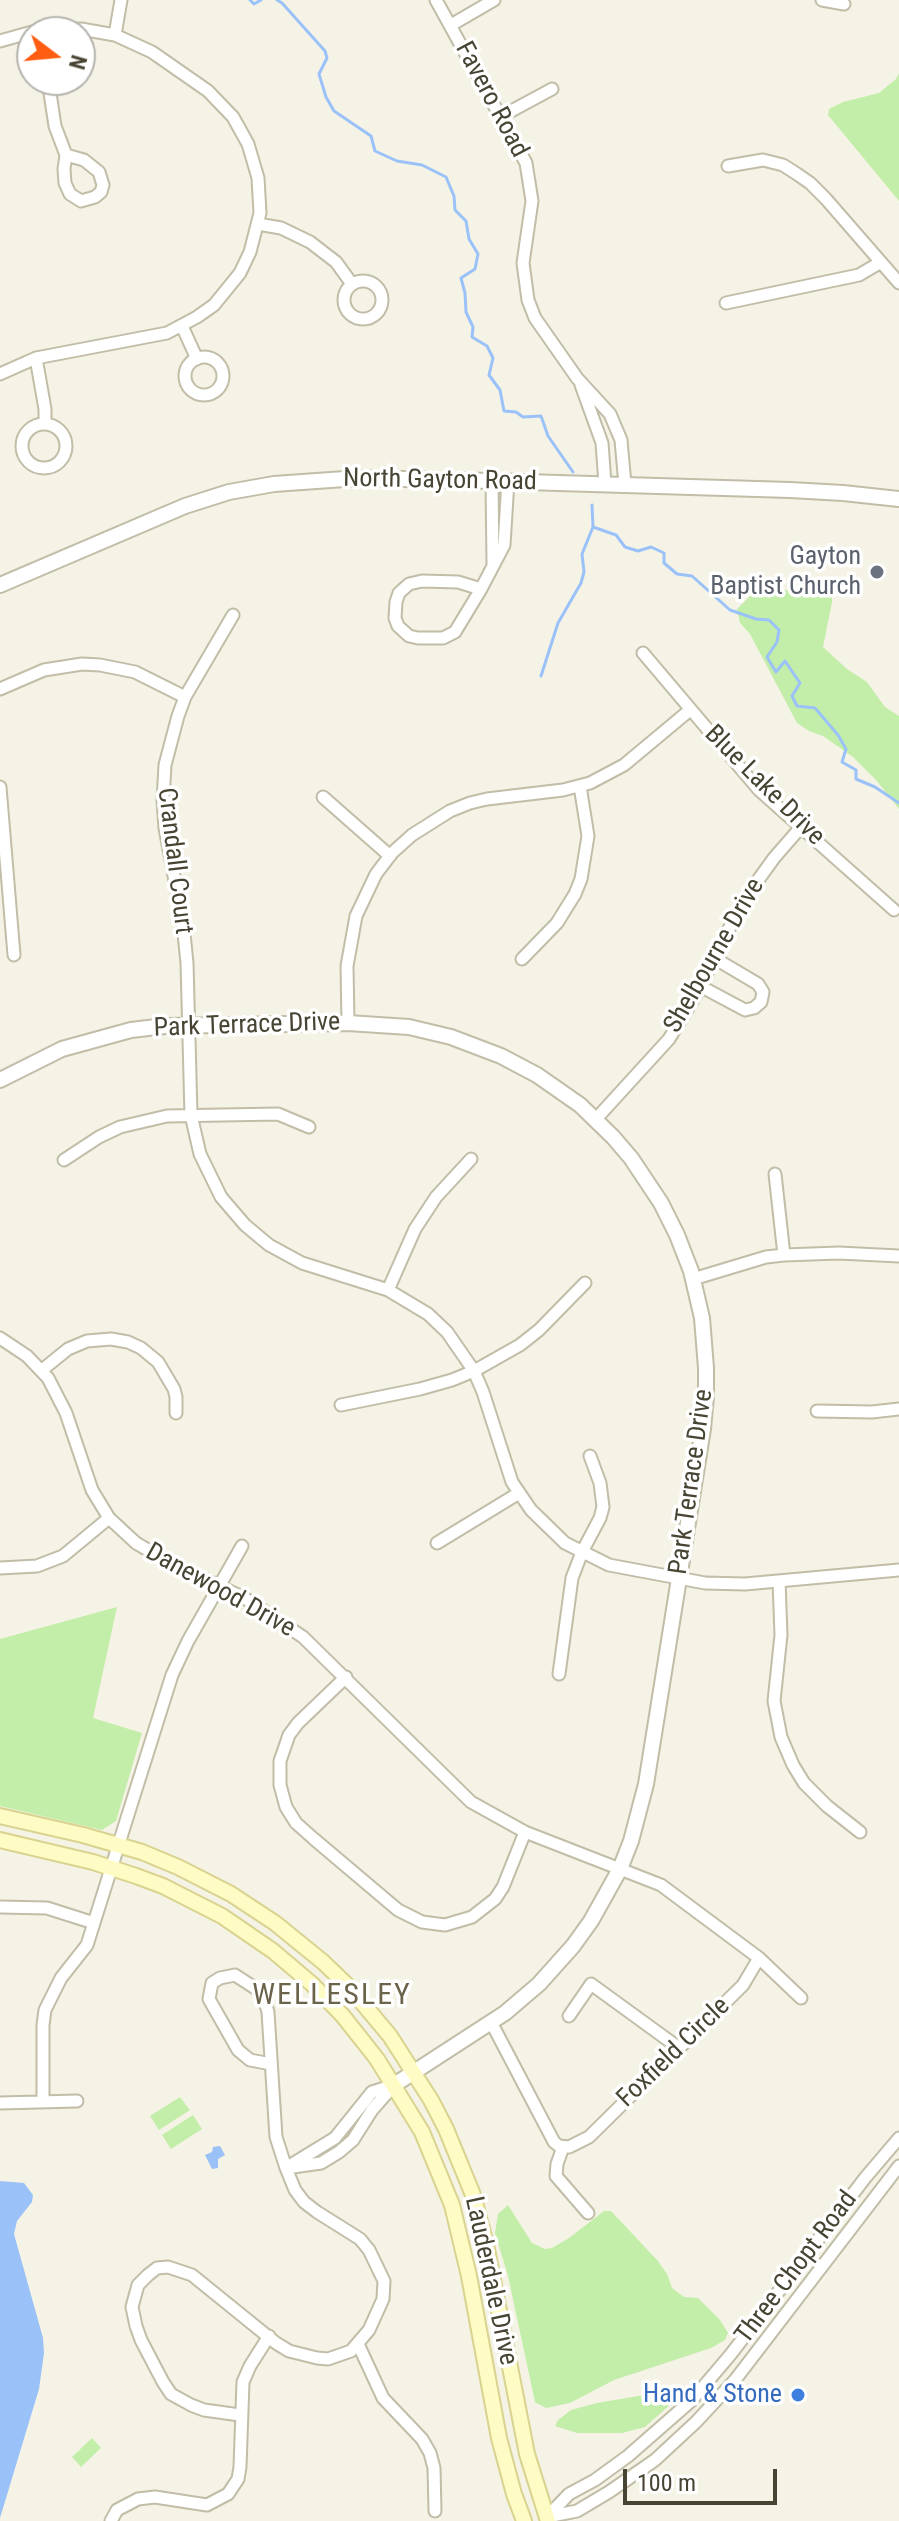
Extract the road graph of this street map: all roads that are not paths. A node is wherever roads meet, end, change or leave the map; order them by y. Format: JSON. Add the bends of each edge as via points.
{"nodes":[{"id":1,"x":121,"y":0,"type":"edge"},
{"id":2,"x":436,"y":0,"type":"edge"},
{"id":3,"x":494,"y":0,"type":"edge"},
{"id":4,"x":822,"y":0,"type":"edge"},
{"id":5,"x":844,"y":4,"type":"dead end"},
{"id":6,"x":451,"y":25,"type":"junction"},
{"id":7,"x":96,"y":32,"type":"edge"},
{"id":8,"x":115,"y":35,"type":"junction"},
{"id":9,"x":552,"y":89,"type":"dead end"},
{"id":10,"x":50,"y":96,"type":"edge"},
{"id":11,"x":502,"y":116,"type":"junction"},
{"id":12,"x":66,"y":155,"type":"dead end"},
{"id":13,"x":728,"y":166,"type":"dead end"},
{"id":14,"x":258,"y":224,"type":"junction"},
{"id":15,"x":881,"y":262,"type":"junction"},
{"id":16,"x":899,"y":283,"type":"edge"},
{"id":17,"x":352,"y":284,"type":"dead end"},
{"id":18,"x":726,"y":303,"type":"dead end"},
{"id":19,"x":182,"y":326,"type":"junction"},
{"id":20,"x":36,"y":358,"type":"junction"},
{"id":21,"x":197,"y":359,"type":"dead end"},
{"id":22,"x":0,"y":374,"type":"edge"},
{"id":23,"x":579,"y":380,"type":"junction"},
{"id":24,"x":45,"y":424,"type":"dead end"},
{"id":25,"x":492,"y":481,"type":"junction"},
{"id":26,"x":508,"y":481,"type":"junction"},
{"id":27,"x":605,"y":484,"type":"junction"},
{"id":28,"x":625,"y":485,"type":"junction"},
{"id":29,"x":899,"y":499,"type":"edge"},
{"id":30,"x":493,"y":565,"type":"junction"},
{"id":31,"x":0,"y":585,"type":"edge"},
{"id":32,"x":481,"y":589,"type":"junction"},
{"id":33,"x":233,"y":615,"type":"dead end"},
{"id":34,"x":643,"y":653,"type":"dead end"},
{"id":35,"x":0,"y":689,"type":"edge"},
{"id":36,"x":185,"y":697,"type":"junction"},
{"id":37,"x":690,"y":710,"type":"junction"},
{"id":38,"x":580,"y":786,"type":"junction"},
{"id":39,"x":0,"y":787,"type":"edge"},
{"id":40,"x":323,"y":797,"type":"dead end"},
{"id":41,"x":801,"y":827,"type":"junction"},
{"id":42,"x":390,"y":856,"type":"junction"},
{"id":43,"x":894,"y":910,"type":"dead end"},
{"id":44,"x":14,"y":955,"type":"dead end"},
{"id":45,"x":714,"y":958,"type":"junction"},
{"id":46,"x":522,"y":959,"type":"dead end"},
{"id":47,"x":700,"y":986,"type":"junction"},
{"id":48,"x":348,"y":1023,"type":"junction"},
{"id":49,"x":189,"y":1026,"type":"junction"},
{"id":50,"x":0,"y":1080,"type":"edge"},
{"id":51,"x":191,"y":1115,"type":"junction"},
{"id":52,"x":596,"y":1119,"type":"junction"},
{"id":53,"x":309,"y":1127,"type":"dead end"},
{"id":54,"x":471,"y":1159,"type":"dead end"},
{"id":55,"x":64,"y":1160,"type":"dead end"},
{"id":56,"x":775,"y":1174,"type":"dead end"},
{"id":57,"x":784,"y":1255,"type":"junction"},
{"id":58,"x":899,"y":1256,"type":"edge"},
{"id":59,"x":693,"y":1279,"type":"junction"},
{"id":60,"x":585,"y":1283,"type":"dead end"},
{"id":61,"x":388,"y":1290,"type":"junction"},
{"id":62,"x":0,"y":1338,"type":"edge"},
{"id":63,"x":42,"y":1370,"type":"junction"},
{"id":64,"x":474,"y":1371,"type":"junction"},
{"id":65,"x":341,"y":1405,"type":"dead end"},
{"id":66,"x":899,"y":1409,"type":"edge"},
{"id":67,"x":817,"y":1411,"type":"dead end"},
{"id":68,"x":176,"y":1413,"type":"dead end"},
{"id":69,"x":590,"y":1456,"type":"dead end"},
{"id":70,"x":519,"y":1493,"type":"junction"},
{"id":71,"x":109,"y":1518,"type":"junction"},
{"id":72,"x":437,"y":1543,"type":"dead end"},
{"id":73,"x":242,"y":1546,"type":"dead end"},
{"id":74,"x":582,"y":1552,"type":"junction"},
{"id":75,"x":0,"y":1568,"type":"edge"},
{"id":76,"x":899,"y":1570,"type":"edge"},
{"id":77,"x":679,"y":1578,"type":"junction"},
{"id":78,"x":779,"y":1581,"type":"junction"},
{"id":79,"x":219,"y":1586,"type":"junction"},
{"id":80,"x":559,"y":1674,"type":"dead end"},
{"id":81,"x":346,"y":1677,"type":"junction"},
{"id":82,"x":0,"y":1816,"type":"edge"},
{"id":83,"x":525,"y":1832,"type":"junction"},
{"id":84,"x":860,"y":1832,"type":"dead end"},
{"id":85,"x":0,"y":1840,"type":"edge"},
{"id":86,"x":118,"y":1844,"type":"junction"},
{"id":87,"x":111,"y":1867,"type":"junction"},
{"id":88,"x":620,"y":1869,"type":"junction"},
{"id":89,"x":0,"y":1907,"type":"edge"},
{"id":90,"x":94,"y":1923,"type":"junction"},
{"id":91,"x":759,"y":1958,"type":"junction"},
{"id":92,"x":801,"y":1998,"type":"dead end"},
{"id":93,"x":569,"y":2016,"type":"dead end"},
{"id":94,"x":491,"y":2022,"type":"junction"},
{"id":95,"x":679,"y":2048,"type":"junction"},
{"id":96,"x":271,"y":2064,"type":"junction"},
{"id":97,"x":414,"y":2072,"type":"junction"},
{"id":98,"x":394,"y":2085,"type":"junction"},
{"id":99,"x":77,"y":2101,"type":"dead end"},
{"id":100,"x":43,"y":2102,"type":"junction"},
{"id":101,"x":0,"y":2103,"type":"edge"},
{"id":102,"x":899,"y":2138,"type":"edge"},
{"id":103,"x":563,"y":2147,"type":"junction"},
{"id":104,"x":899,"y":2166,"type":"edge"},
{"id":105,"x":286,"y":2168,"type":"junction"},
{"id":106,"x":588,"y":2213,"type":"dead end"},
{"id":107,"x":269,"y":2336,"type":"junction"},
{"id":108,"x":358,"y":2344,"type":"junction"},
{"id":109,"x":240,"y":2415,"type":"junction"},
{"id":110,"x":435,"y":2511,"type":"dead end"},
{"id":111,"x":543,"y":2520,"type":"edge"},
{"id":112,"x":111,"y":2521,"type":"edge"},
{"id":113,"x":524,"y":2521,"type":"edge"}],
"edges":[{"from":1,"to":8,"type":"street"},
{"from":2,"to":6,"type":"street","name":"Favero Road"},
{"from":3,"to":6,"type":"street"},
{"from":4,"to":5,"type":"street"},
{"from":6,"to":11,"type":"street","name":"Favero Road"},
{"from":7,"to":8,"type":"street"},
{"from":8,"to":14,"type":"street","via":[[171,64],[233,117],[255,162]]},
{"from":9,"to":11,"type":"street"},
{"from":10,"to":12,"type":"street"},
{"from":11,"to":23,"type":"street","name":"Favero Road","via":[[523,155],[531,185],[523,263],[528,300]]},
{"from":13,"to":15,"type":"street","via":[[754,160],[783,165],[810,183]]},
{"from":14,"to":17,"type":"street","via":[[310,242],[336,262]]},
{"from":14,"to":19,"type":"street","via":[[250,252],[228,289]]},
{"from":15,"to":16,"type":"street"},
{"from":15,"to":18,"type":"street","via":[[859,275]]},
{"from":19,"to":20,"type":"street"},
{"from":19,"to":21,"type":"street"},
{"from":20,"to":22,"type":"street"},
{"from":20,"to":24,"type":"street"},
{"from":23,"to":27,"type":"street","name":"Favero Road","via":[[602,443]]},
{"from":23,"to":28,"type":"street","name":"Favero Road","via":[[615,424]]},
{"from":25,"to":26,"type":"street","name":"North Gayton Road"},
{"from":25,"to":30,"type":"street"},
{"from":25,"to":31,"type":"street","name":"North Gayton Road","via":[[319,480],[229,492]]},
{"from":26,"to":27,"type":"street","name":"North Gayton Road"},
{"from":26,"to":30,"type":"street","via":[[506,536]]},
{"from":27,"to":28,"type":"street","name":"North Gayton Road"},
{"from":28,"to":29,"type":"street","name":"North Gayton Road"},
{"from":30,"to":32,"type":"street"},
{"from":32,"to":32,"type":"street","via":[[448,636],[418,638],[398,626],[397,597],[409,584],[458,582]]},
{"from":33,"to":36,"type":"street","name":"Crandall Court"},
{"from":34,"to":37,"type":"street","name":"Blue Lake Drive"},
{"from":35,"to":36,"type":"street","via":[[44,670],[82,664],[135,672]]},
{"from":36,"to":49,"type":"street","name":"Crandall Court","via":[[169,742],[163,800],[183,924]]},
{"from":37,"to":38,"type":"street","via":[[624,765]]},
{"from":37,"to":41,"type":"street","name":"Blue Lake Drive","via":[[751,781]]},
{"from":38,"to":42,"type":"street","via":[[487,799],[450,811]]},
{"from":38,"to":46,"type":"street","via":[[588,836],[581,879],[557,923]]},
{"from":39,"to":44,"type":"street"},
{"from":40,"to":42,"type":"street"},
{"from":41,"to":43,"type":"street","name":"Blue Lake Drive"},
{"from":41,"to":45,"type":"street","name":"Shelbourne Drive","via":[[756,881]]},
{"from":42,"to":48,"type":"street","via":[[362,900],[352,933]]},
{"from":45,"to":47,"type":"street","name":"Shelbourne Drive"},
{"from":45,"to":47,"type":"street","via":[[758,984],[761,1002],[745,1010]]},
{"from":47,"to":52,"type":"street","name":"Shelbourne Drive","via":[[669,1039]]},
{"from":48,"to":49,"type":"street","name":"Park Terrace Drive"},
{"from":48,"to":52,"type":"street","name":"Park Terrace Drive","via":[[409,1027],[469,1043],[537,1075]]},
{"from":49,"to":50,"type":"street","name":"Park Terrace Drive","via":[[131,1030],[80,1043]]},
{"from":49,"to":51,"type":"street","name":"Crandall Court"},
{"from":51,"to":53,"type":"street","via":[[278,1114]]},
{"from":51,"to":55,"type":"street","via":[[120,1127]]},
{"from":51,"to":61,"type":"street","name":"Crandall Court","via":[[206,1169],[245,1225],[302,1263]]},
{"from":52,"to":59,"type":"street","name":"Park Terrace Drive","via":[[661,1203]]},
{"from":54,"to":61,"type":"street","via":[[415,1229]]},
{"from":56,"to":57,"type":"street"},
{"from":57,"to":58,"type":"street"},
{"from":57,"to":59,"type":"street"},
{"from":59,"to":77,"type":"street","name":"Park Terrace Drive","via":[[704,1337],[706,1396]]},
{"from":60,"to":64,"type":"street","via":[[529,1338]]},
{"from":61,"to":64,"type":"street","name":"Crandall Court","via":[[428,1314]]},
{"from":62,"to":63,"type":"street","name":"Danewood Drive"},
{"from":63,"to":68,"type":"street","via":[[87,1341],[128,1342],[158,1362],[174,1389]]},
{"from":63,"to":71,"type":"street","name":"Danewood Drive","via":[[59,1397],[92,1490]]},
{"from":64,"to":65,"type":"street","via":[[420,1389]]},
{"from":64,"to":70,"type":"street","name":"Crandall Court"},
{"from":66,"to":67,"type":"street"},
{"from":69,"to":74,"type":"street","via":[[603,1507]]},
{"from":70,"to":72,"type":"street"},
{"from":70,"to":74,"type":"street","name":"Crandall Court","via":[[556,1536]]},
{"from":71,"to":75,"type":"street","via":[[63,1556],[37,1566]]},
{"from":71,"to":79,"type":"street","name":"Danewood Drive","via":[[145,1549]]},
{"from":73,"to":79,"type":"street"},
{"from":74,"to":77,"type":"street","name":"Crandall Court","via":[[609,1565]]},
{"from":74,"to":80,"type":"street","via":[[568,1595]]},
{"from":76,"to":78,"type":"street","name":"Crandall Court"},
{"from":77,"to":78,"type":"street","name":"Crandall Court","via":[[726,1584]]},
{"from":77,"to":88,"type":"street","name":"Park Terrace Drive","via":[[646,1784]]},
{"from":78,"to":84,"type":"street","via":[[781,1635],[774,1701],[781,1737],[804,1783]]},
{"from":79,"to":81,"type":"street","name":"Danewood Drive","via":[[303,1637]]},
{"from":79,"to":86,"type":"street","via":[[172,1675]]},
{"from":81,"to":83,"type":"street","name":"Danewood Drive","via":[[456,1789]]},
{"from":81,"to":83,"type":"street","via":[[298,1723],[280,1761],[286,1807],[326,1849],[405,1915],[445,1925],[472,1917],[495,1899]]},
{"from":82,"to":86,"type":"main road","name":"Lauderdale Drive"},
{"from":83,"to":88,"type":"street","name":"Danewood Drive"},
{"from":85,"to":87,"type":"main road","name":"Lauderdale Drive"},
{"from":86,"to":87,"type":"street"},
{"from":86,"to":97,"type":"main road","name":"Lauderdale Drive","via":[[200,1878],[294,1937],[370,2011]]},
{"from":87,"to":90,"type":"street"},
{"from":87,"to":98,"type":"main road","name":"Lauderdale Drive","via":[[201,1905],[273,1951],[330,2001]]},
{"from":88,"to":91,"type":"street","via":[[661,1885]]},
{"from":88,"to":94,"type":"street","name":"Park Terrace Drive","via":[[558,1965]]},
{"from":89,"to":90,"type":"street","via":[[47,1908]]},
{"from":90,"to":100,"type":"street","via":[[87,1945],[45,2010]]},
{"from":91,"to":92,"type":"street"},
{"from":91,"to":95,"type":"street","name":"Foxfield Circle","via":[[743,1985]]},
{"from":93,"to":95,"type":"street","via":[[591,1984]]},
{"from":94,"to":97,"type":"street","name":"Park Terrace Drive"},
{"from":94,"to":103,"type":"street","via":[[543,2124]]},
{"from":95,"to":103,"type":"street","name":"Foxfield Circle","via":[[589,2137]]},
{"from":96,"to":96,"type":"street","via":[[268,2012],[258,1990],[235,1975],[212,1983],[209,1999],[238,2050],[250,2060]]},
{"from":96,"to":105,"type":"street","via":[[276,2137]]},
{"from":97,"to":98,"type":"street","name":"Park Terrace Drive"},
{"from":97,"to":111,"type":"main road","name":"Lauderdale Drive","via":[[446,2129],[473,2195]]},
{"from":98,"to":105,"type":"street","via":[[372,2092],[335,2138]]},
{"from":98,"to":113,"type":"main road","name":"Lauderdale Drive","via":[[422,2132],[452,2205],[499,2438]]},
{"from":99,"to":100,"type":"street"},
{"from":100,"to":101,"type":"street"},
{"from":102,"to":111,"type":"street","name":"Three Chopt Road","via":[[692,2400]]},
{"from":103,"to":106,"type":"street","via":[[556,2176]]},
{"from":104,"to":111,"type":"street","name":"Three Chopt Road","via":[[735,2380],[696,2422],[609,2492],[577,2511]]},
{"from":105,"to":108,"type":"street","via":[[304,2202],[360,2239],[384,2281],[383,2299]]},
{"from":107,"to":108,"type":"street","via":[[289,2351],[328,2359]]},
{"from":107,"to":109,"type":"street","via":[[243,2382]]},
{"from":107,"to":109,"type":"street","via":[[178,2269],[157,2268],[138,2285],[132,2307],[136,2326],[171,2394],[204,2410]]},
{"from":108,"to":110,"type":"street","via":[[383,2398],[430,2453]]},
{"from":109,"to":112,"type":"street","via":[[240,2467],[228,2494],[207,2505],[138,2499],[117,2510]]}]}
